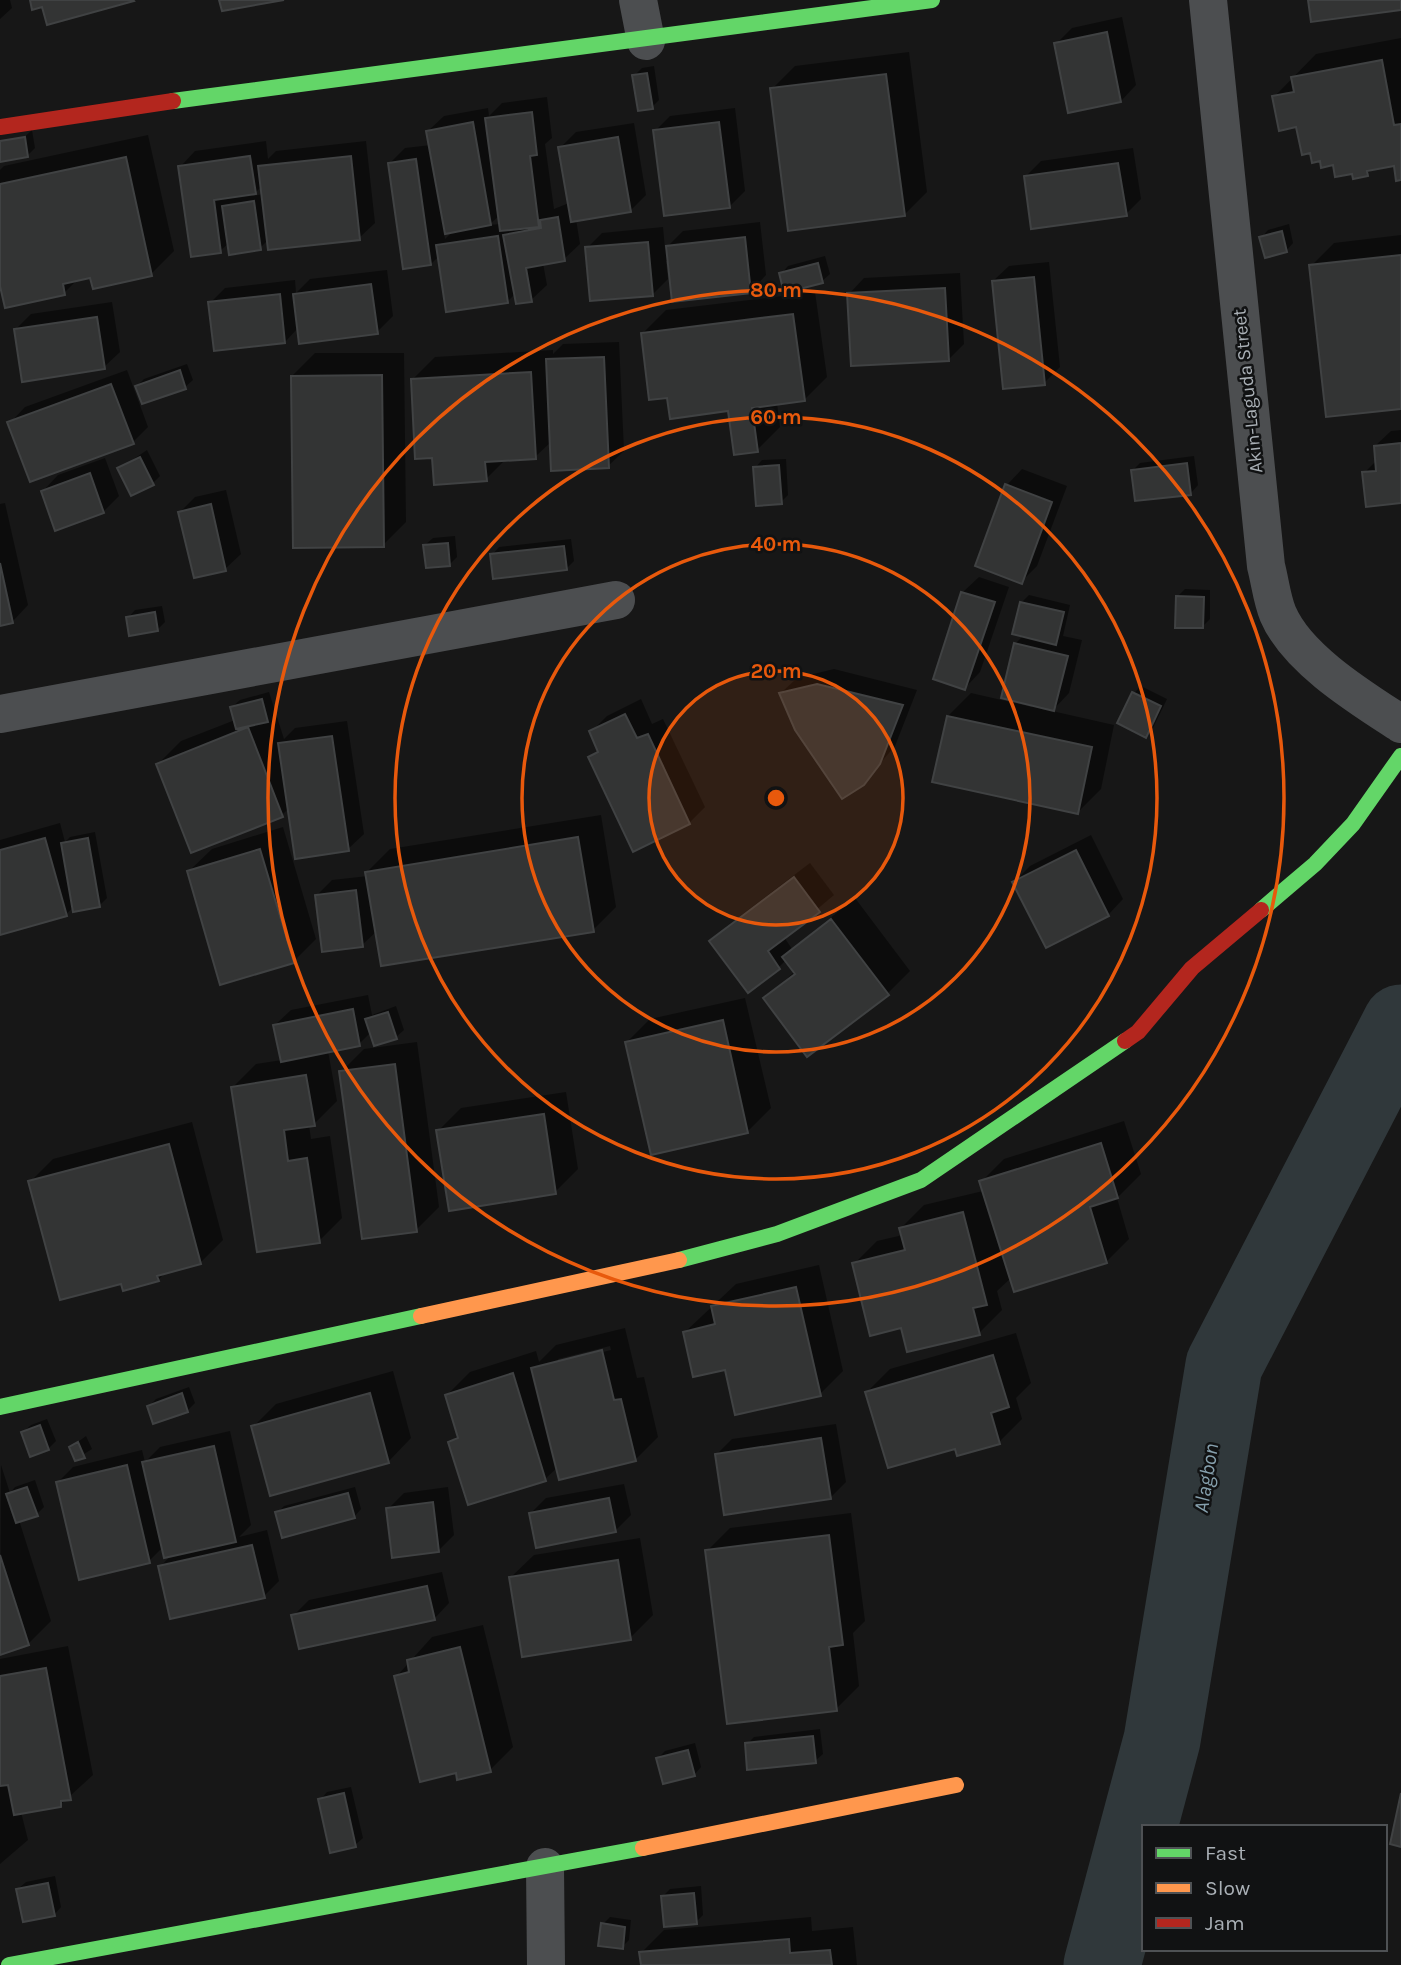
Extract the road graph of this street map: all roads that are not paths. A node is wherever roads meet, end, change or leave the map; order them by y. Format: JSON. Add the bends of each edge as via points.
{"nodes":[{"id":1,"x":638,"y":0,"type":"edge"},
{"id":2,"x":932,"y":0,"type":"edge"},
{"id":3,"x":1208,"y":0,"type":"edge"},
{"id":4,"x":646,"y":41,"type":"junction"},
{"id":5,"x":0,"y":127,"type":"edge"},
{"id":6,"x":616,"y":600,"type":"dead end"},
{"id":7,"x":0,"y":714,"type":"edge"},
{"id":8,"x":1401,"y":724,"type":"edge"},
{"id":9,"x":1401,"y":755,"type":"edge"},
{"id":10,"x":0,"y":1407,"type":"edge"},
{"id":11,"x":956,"y":1785,"type":"dead end"},
{"id":12,"x":544,"y":1867,"type":"junction"},
{"id":13,"x":9,"y":1965,"type":"edge"},
{"id":14,"x":546,"y":1965,"type":"edge"}],
"edges":[{"from":1,"to":4,"type":"street"},
{"from":2,"to":4,"type":"street"},
{"from":3,"to":8,"type":"street","name":"Akin-Laguda Street","via":[[1266,566],[1278,614],[1301,647],[1341,685]]},
{"from":4,"to":5,"type":"street","via":[[160,101]]},
{"from":6,"to":7,"type":"street"},
{"from":9,"to":10,"type":"street","via":[[1353,824],[1315,863],[1192,968],[1138,1032],[921,1180],[777,1234],[684,1258]]},
{"from":11,"to":12,"type":"street"},
{"from":12,"to":13,"type":"street"},
{"from":12,"to":14,"type":"street"}]}
